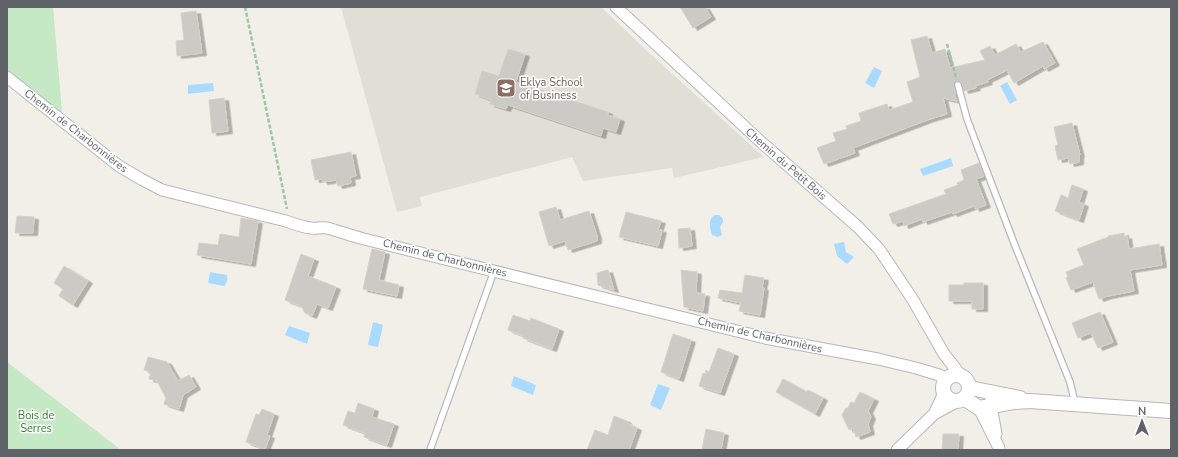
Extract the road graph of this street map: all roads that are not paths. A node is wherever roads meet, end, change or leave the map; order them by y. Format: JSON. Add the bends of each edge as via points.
{"nodes":[{"id":1,"x":616,"y":7,"type":"edge"},
{"id":2,"x":7,"y":77,"type":"edge"},
{"id":3,"x":958,"y":85,"type":"road end"},
{"id":4,"x":494,"y":271,"type":"junction"},
{"id":5,"x":955,"y":387,"type":"junction"},
{"id":6,"x":988,"y":402,"type":"junction"},
{"id":7,"x":1075,"y":403,"type":"junction"},
{"id":8,"x":1171,"y":411,"type":"edge"},
{"id":9,"x":934,"y":414,"type":"junction"},
{"id":10,"x":1000,"y":449,"type":"edge"},
{"id":11,"x":430,"y":450,"type":"edge"},
{"id":12,"x":897,"y":450,"type":"edge"}],
"edges":[{"from":1,"to":5,"type":"street","name":"Chemin du Petit Bois","via":[[879,249],[913,300],[944,354]]},
{"from":2,"to":4,"type":"street","name":"Chemin de Charbonnières","via":[[119,166],[162,190],[294,225],[339,231]]},
{"from":3,"to":7,"type":"lane","via":[[967,119],[1070,382]]},
{"from":4,"to":5,"type":"street","name":"Chemin de Charbonnières","via":[[765,338],[916,368],[939,375]]},
{"from":4,"to":11,"type":"lane"},
{"from":5,"to":6,"type":"street","name":"Chemin de Charbonnières"},
{"from":5,"to":6,"type":"street","name":"Chemin de Charbonnières"},
{"from":5,"to":9,"type":"street"},
{"from":5,"to":9,"type":"street"},
{"from":6,"to":7,"type":"street","name":"Chemin de Charbonnières"},
{"from":6,"to":10,"type":"street"},
{"from":7,"to":8,"type":"street","name":"Chemin de Charbonnières"},
{"from":9,"to":12,"type":"street"}]}
